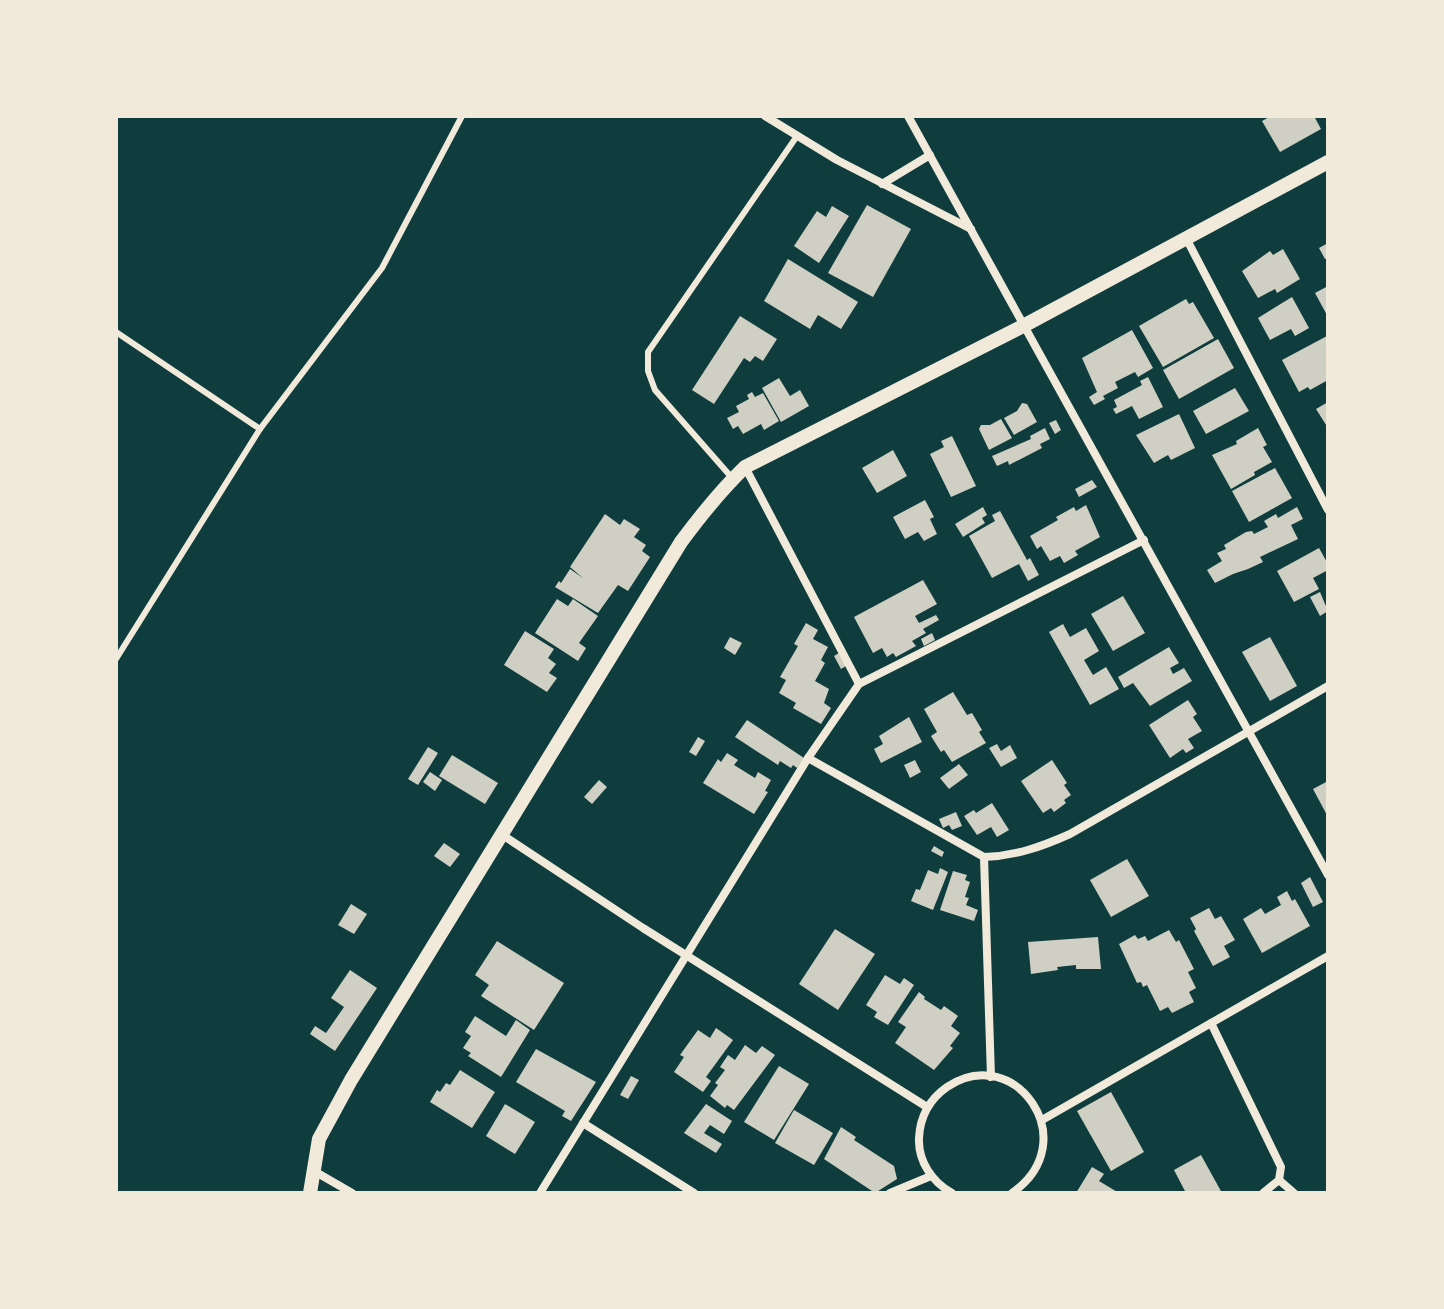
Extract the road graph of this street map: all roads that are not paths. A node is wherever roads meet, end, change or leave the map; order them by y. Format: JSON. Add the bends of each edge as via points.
{"nodes":[{"id":1,"x":462,"y":116,"type":"edge"},
{"id":2,"x":765,"y":116,"type":"edge"},
{"id":3,"x":908,"y":116,"type":"edge"},
{"id":4,"x":797,"y":136,"type":"junction"},
{"id":5,"x":930,"y":155,"type":"junction"},
{"id":6,"x":1328,"y":162,"type":"edge"},
{"id":7,"x":882,"y":184,"type":"junction"},
{"id":8,"x":972,"y":230,"type":"junction"},
{"id":9,"x":1186,"y":238,"type":"junction"},
{"id":10,"x":1025,"y":325,"type":"junction"},
{"id":11,"x":116,"y":332,"type":"edge"},
{"id":12,"x":260,"y":429,"type":"junction"},
{"id":13,"x":745,"y":467,"type":"junction"},
{"id":14,"x":733,"y":479,"type":"junction"},
{"id":15,"x":1328,"y":510,"type":"edge"},
{"id":16,"x":1144,"y":540,"type":"junction"},
{"id":17,"x":116,"y":659,"type":"edge"},
{"id":18,"x":859,"y":684,"type":"junction"},
{"id":19,"x":1328,"y":686,"type":"edge"},
{"id":20,"x":1248,"y":729,"type":"junction"},
{"id":21,"x":808,"y":758,"type":"junction"},
{"id":22,"x":501,"y":834,"type":"junction"},
{"id":23,"x":984,"y":857,"type":"junction"},
{"id":24,"x":1328,"y":875,"type":"edge"},
{"id":25,"x":688,"y":956,"type":"junction"},
{"id":26,"x":1328,"y":956,"type":"edge"},
{"id":27,"x":1211,"y":1023,"type":"junction"},
{"id":28,"x":991,"y":1077,"type":"junction"},
{"id":29,"x":927,"y":1107,"type":"junction"},
{"id":30,"x":1042,"y":1120,"type":"junction"},
{"id":31,"x":583,"y":1123,"type":"junction"},
{"id":32,"x":314,"y":1171,"type":"junction"},
{"id":33,"x":931,"y":1176,"type":"junction"},
{"id":34,"x":1279,"y":1180,"type":"junction"},
{"id":35,"x":310,"y":1193,"type":"edge"},
{"id":36,"x":352,"y":1193,"type":"edge"},
{"id":37,"x":540,"y":1193,"type":"edge"},
{"id":38,"x":694,"y":1193,"type":"edge"},
{"id":39,"x":890,"y":1193,"type":"edge"},
{"id":40,"x":952,"y":1193,"type":"edge"},
{"id":41,"x":1012,"y":1193,"type":"edge"},
{"id":42,"x":1263,"y":1193,"type":"edge"},
{"id":43,"x":1294,"y":1193,"type":"edge"}],
"edges":[{"from":1,"to":12,"type":"lane","via":[[382,268]]},
{"from":2,"to":4,"type":"street"},
{"from":3,"to":5,"type":"street"},
{"from":4,"to":7,"type":"street"},
{"from":4,"to":14,"type":"lane","via":[[648,352],[655,390]]},
{"from":5,"to":7,"type":"street"},
{"from":5,"to":8,"type":"street"},
{"from":6,"to":9,"type":"street"},
{"from":7,"to":8,"type":"street"},
{"from":8,"to":10,"type":"street"},
{"from":9,"to":10,"type":"street"},
{"from":9,"to":15,"type":"street"},
{"from":10,"to":13,"type":"street"},
{"from":10,"to":16,"type":"street"},
{"from":11,"to":12,"type":"lane"},
{"from":12,"to":17,"type":"lane"},
{"from":13,"to":14,"type":"street"},
{"from":13,"to":18,"type":"street"},
{"from":14,"to":22,"type":"street","via":[[681,542]]},
{"from":16,"to":18,"type":"street"},
{"from":16,"to":20,"type":"street"},
{"from":18,"to":21,"type":"street"},
{"from":19,"to":20,"type":"street"},
{"from":20,"to":23,"type":"street","via":[[1070,834],[1039,848]]},
{"from":20,"to":24,"type":"street"},
{"from":21,"to":23,"type":"street"},
{"from":21,"to":25,"type":"street"},
{"from":22,"to":25,"type":"street"},
{"from":22,"to":32,"type":"street","via":[[351,1080],[319,1139]]},
{"from":23,"to":28,"type":"street"},
{"from":25,"to":29,"type":"street"},
{"from":25,"to":31,"type":"street"},
{"from":26,"to":27,"type":"street"},
{"from":27,"to":30,"type":"street"},
{"from":27,"to":34,"type":"street","via":[[1281,1167]]},
{"from":28,"to":29,"type":"street","via":[[954,1082]]},
{"from":28,"to":30,"type":"street","via":[[1023,1091]]},
{"from":29,"to":33,"type":"street","via":[[919,1142]]},
{"from":30,"to":41,"type":"street","via":[[1043,1154],[1025,1184]]},
{"from":31,"to":37,"type":"street"},
{"from":31,"to":38,"type":"street"},
{"from":32,"to":35,"type":"street"},
{"from":32,"to":36,"type":"street"},
{"from":33,"to":39,"type":"street"},
{"from":33,"to":40,"type":"street"},
{"from":34,"to":42,"type":"street"},
{"from":34,"to":43,"type":"street"}]}
